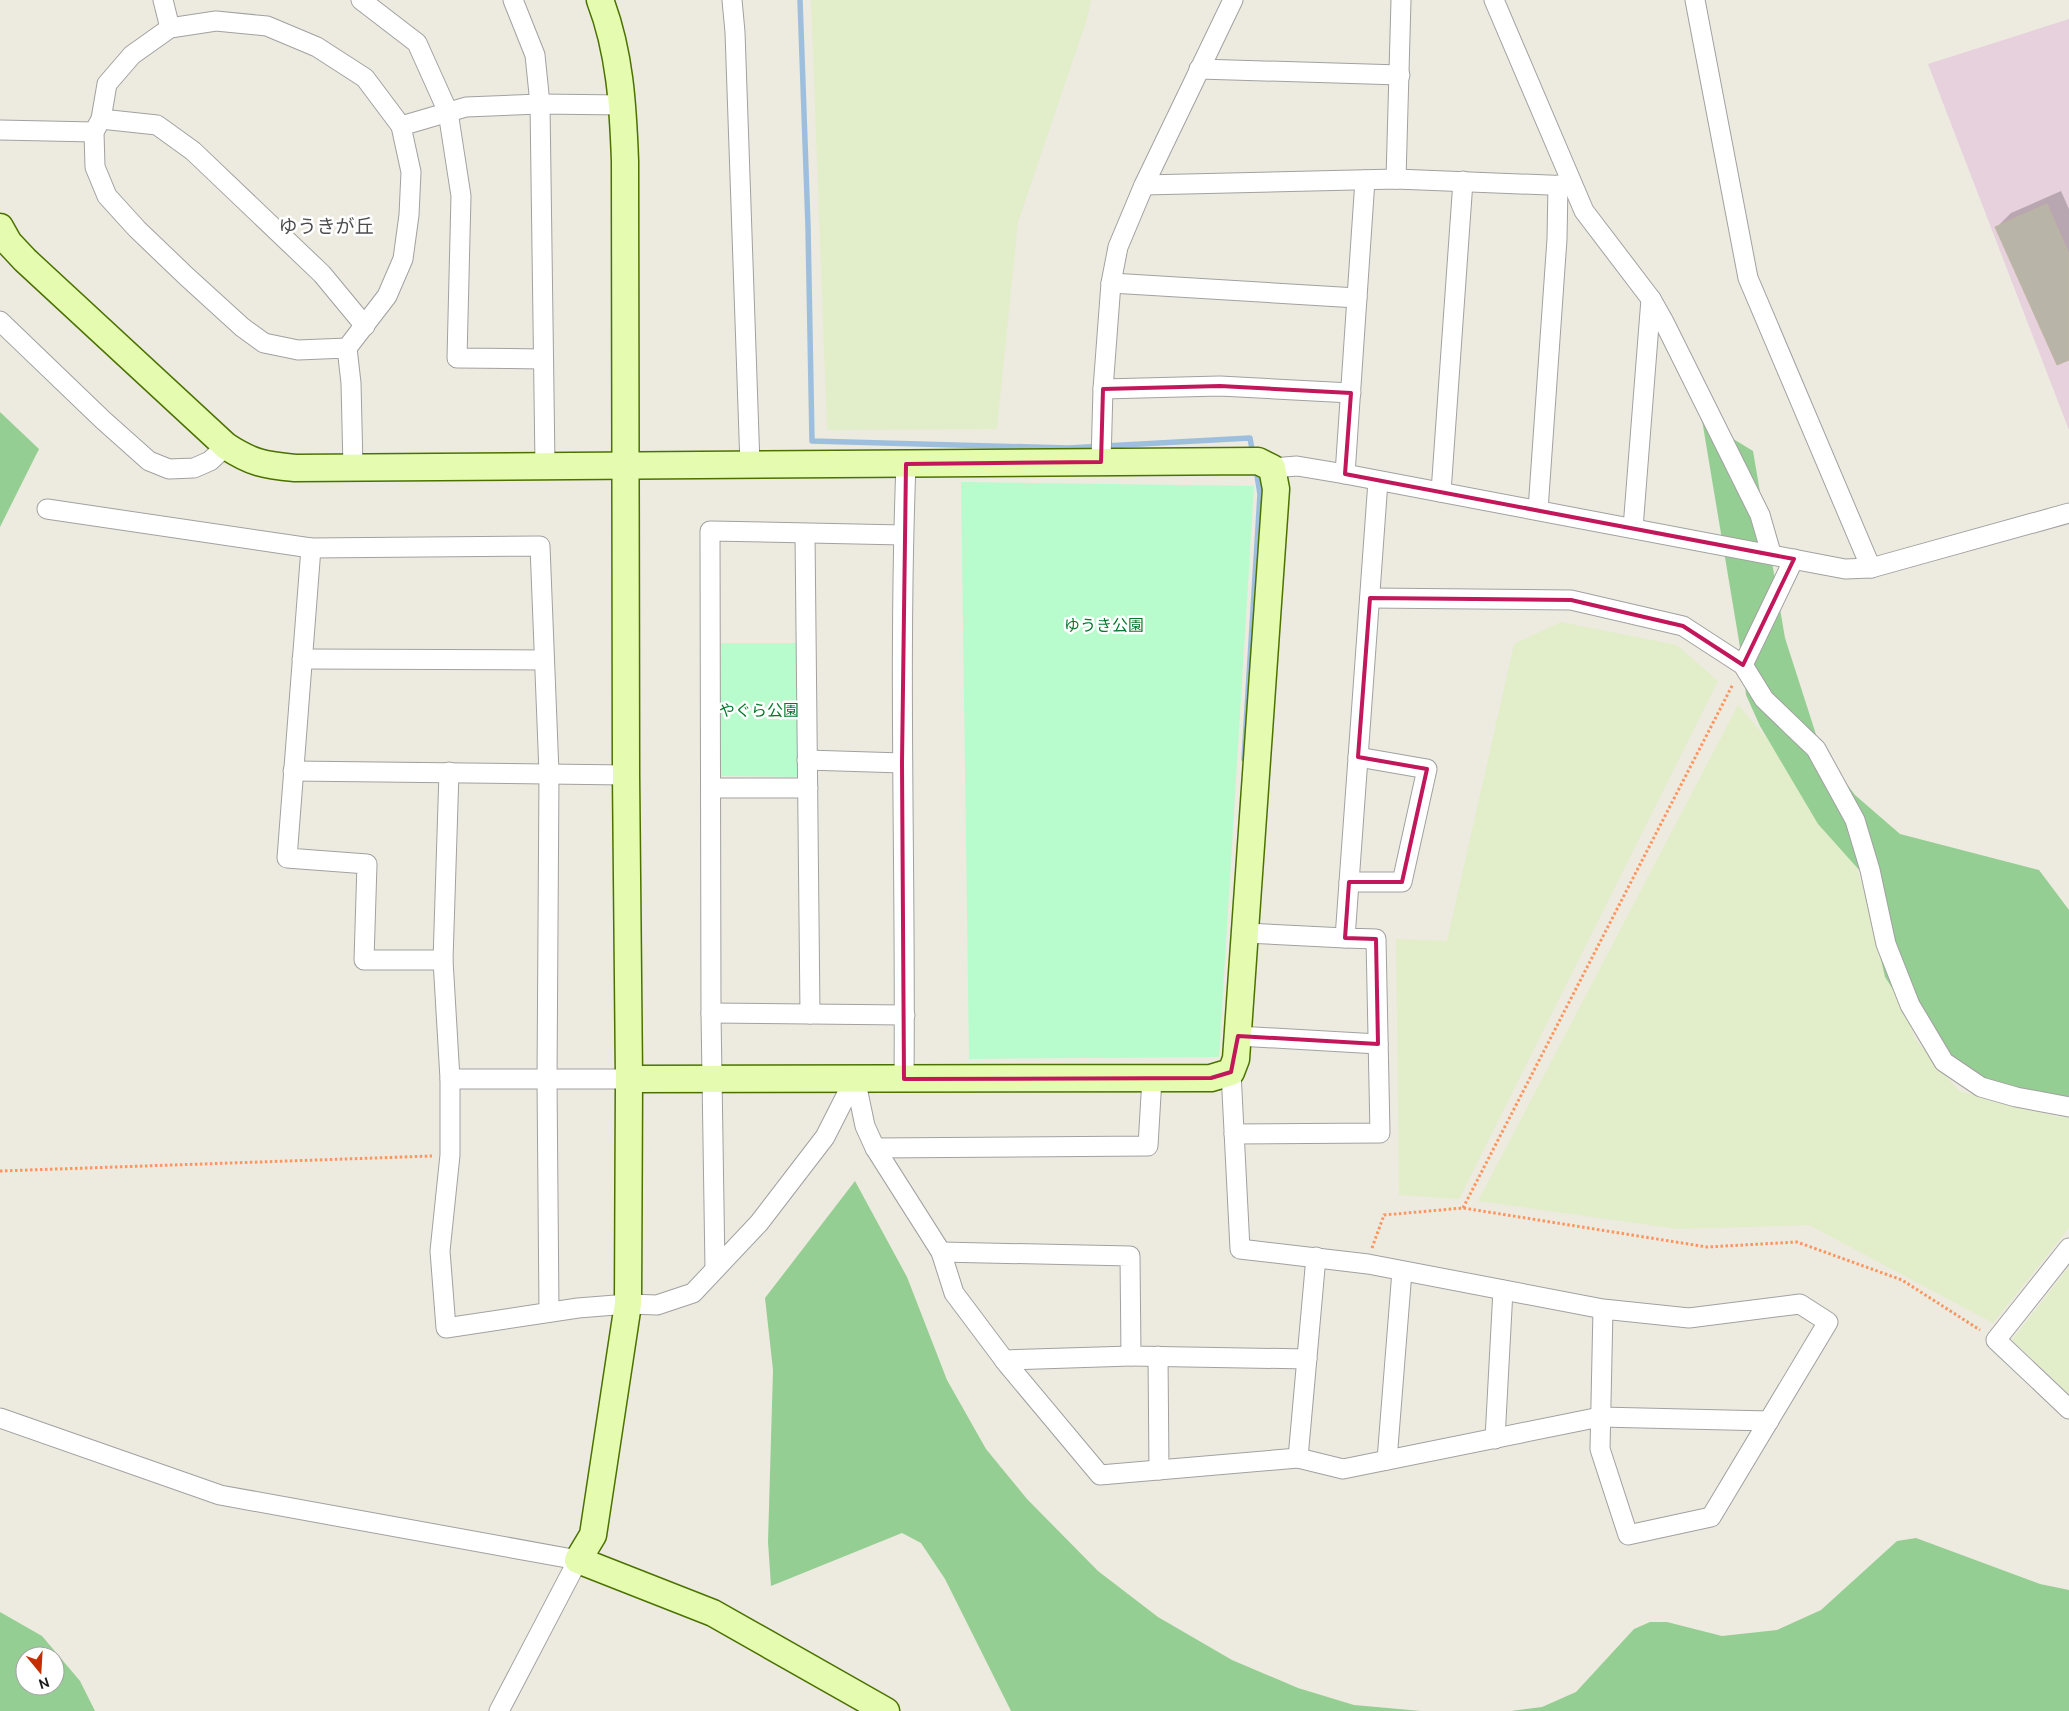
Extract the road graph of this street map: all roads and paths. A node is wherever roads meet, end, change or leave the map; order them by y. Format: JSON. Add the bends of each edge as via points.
{"nodes":[{"id":1,"x":163,"y":0,"type":"edge"},
{"id":2,"x":361,"y":0,"type":"edge"},
{"id":3,"x":513,"y":0,"type":"edge"},
{"id":4,"x":600,"y":0,"type":"edge"},
{"id":5,"x":732,"y":0,"type":"edge"},
{"id":6,"x":1233,"y":0,"type":"edge"},
{"id":7,"x":1401,"y":0,"type":"edge"},
{"id":8,"x":1494,"y":0,"type":"edge"},
{"id":9,"x":1695,"y":0,"type":"edge"},
{"id":10,"x":170,"y":28,"type":"junction"},
{"id":11,"x":1200,"y":69,"type":"junction"},
{"id":12,"x":1400,"y":75,"type":"junction"},
{"id":13,"x":540,"y":104,"type":"junction"},
{"id":14,"x":623,"y":105,"type":"junction"},
{"id":15,"x":448,"y":112,"type":"junction"},
{"id":16,"x":97,"y":125,"type":"junction"},
{"id":17,"x":401,"y":126,"type":"junction"},
{"id":18,"x":0,"y":130,"type":"edge"},
{"id":19,"x":1396,"y":179,"type":"junction"},
{"id":20,"x":1365,"y":180,"type":"junction"},
{"id":21,"x":1463,"y":181,"type":"junction"},
{"id":22,"x":1144,"y":185,"type":"junction"},
{"id":23,"x":1565,"y":185,"type":"junction"},
{"id":24,"x":0,"y":227,"type":"edge"},
{"id":25,"x":1111,"y":283,"type":"junction"},
{"id":26,"x":1357,"y":298,"type":"junction"},
{"id":27,"x":1651,"y":299,"type":"junction"},
{"id":28,"x":0,"y":321,"type":"edge"},
{"id":29,"x":365,"y":326,"type":"junction"},
{"id":30,"x":347,"y":348,"type":"junction"},
{"id":31,"x":543,"y":359,"type":"junction"},
{"id":32,"x":1104,"y":389,"type":"junction"},
{"id":33,"x":1351,"y":393,"type":"junction"},
{"id":34,"x":226,"y":446,"type":"junction"},
{"id":35,"x":1101,"y":462,"type":"junction"},
{"id":36,"x":906,"y":464,"type":"junction"},
{"id":37,"x":545,"y":465,"type":"junction"},
{"id":38,"x":750,"y":465,"type":"junction"},
{"id":39,"x":626,"y":466,"type":"junction"},
{"id":40,"x":353,"y":467,"type":"junction"},
{"id":41,"x":1272,"y":468,"type":"junction"},
{"id":42,"x":1345,"y":474,"type":"junction"},
{"id":43,"x":1378,"y":481,"type":"junction"},
{"id":44,"x":1440,"y":492,"type":"junction"},
{"id":45,"x":47,"y":509,"type":"dead end"},
{"id":46,"x":1538,"y":510,"type":"junction"},
{"id":47,"x":2069,"y":513,"type":"edge"},
{"id":48,"x":1633,"y":528,"type":"junction"},
{"id":49,"x":805,"y":534,"type":"junction"},
{"id":50,"x":903,"y":535,"type":"junction"},
{"id":51,"x":310,"y":548,"type":"junction"},
{"id":52,"x":1771,"y":553,"type":"junction"},
{"id":53,"x":1794,"y":559,"type":"junction"},
{"id":54,"x":1871,"y":568,"type":"junction"},
{"id":55,"x":1370,"y":598,"type":"junction"},
{"id":56,"x":302,"y":659,"type":"junction"},
{"id":57,"x":544,"y":660,"type":"junction"},
{"id":58,"x":1743,"y":665,"type":"junction"},
{"id":59,"x":1358,"y":757,"type":"junction"},
{"id":60,"x":808,"y":760,"type":"junction"},
{"id":61,"x":902,"y":763,"type":"junction"},
{"id":62,"x":293,"y":771,"type":"junction"},
{"id":63,"x":449,"y":772,"type":"junction"},
{"id":64,"x":549,"y":773,"type":"junction"},
{"id":65,"x":626,"y":775,"type":"junction"},
{"id":66,"x":711,"y":788,"type":"junction"},
{"id":67,"x":808,"y":788,"type":"junction"},
{"id":68,"x":1349,"y":882,"type":"junction"},
{"id":69,"x":1245,"y":934,"type":"junction"},
{"id":70,"x":1345,"y":938,"type":"junction"},
{"id":71,"x":443,"y":960,"type":"junction"},
{"id":72,"x":711,"y":1013,"type":"junction"},
{"id":73,"x":810,"y":1014,"type":"junction"},
{"id":74,"x":905,"y":1016,"type":"junction"},
{"id":75,"x":1238,"y":1036,"type":"junction"},
{"id":76,"x":1378,"y":1044,"type":"junction"},
{"id":77,"x":1231,"y":1072,"type":"junction"},
{"id":78,"x":712,"y":1078,"type":"junction"},
{"id":79,"x":854,"y":1078,"type":"junction"},
{"id":80,"x":1152,"y":1078,"type":"junction"},
{"id":81,"x":450,"y":1079,"type":"junction"},
{"id":82,"x":629,"y":1079,"type":"junction"},
{"id":83,"x":904,"y":1079,"type":"junction"},
{"id":84,"x":547,"y":1080,"type":"junction"},
{"id":85,"x":2069,"y":1107,"type":"edge"},
{"id":86,"x":1234,"y":1134,"type":"junction"},
{"id":87,"x":875,"y":1148,"type":"junction"},
{"id":88,"x":450,"y":1155,"type":"junction"},
{"id":89,"x":0,"y":1171,"type":"edge"},
{"id":90,"x":1463,"y":1208,"type":"junction"},
{"id":91,"x":2069,"y":1248,"type":"edge"},
{"id":92,"x":940,"y":1252,"type":"junction"},
{"id":93,"x":1316,"y":1257,"type":"junction"},
{"id":94,"x":1368,"y":1264,"type":"junction"},
{"id":95,"x":715,"y":1269,"type":"junction"},
{"id":96,"x":1402,"y":1271,"type":"junction"},
{"id":97,"x":1503,"y":1290,"type":"junction"},
{"id":98,"x":628,"y":1304,"type":"junction"},
{"id":99,"x":1603,"y":1309,"type":"junction"},
{"id":100,"x":549,"y":1312,"type":"junction"},
{"id":101,"x":1996,"y":1340,"type":"junction"},
{"id":102,"x":1131,"y":1356,"type":"junction"},
{"id":103,"x":1158,"y":1356,"type":"junction"},
{"id":104,"x":1307,"y":1359,"type":"junction"},
{"id":105,"x":1004,"y":1360,"type":"junction"},
{"id":106,"x":2069,"y":1409,"type":"edge"},
{"id":107,"x":1600,"y":1417,"type":"junction"},
{"id":108,"x":0,"y":1418,"type":"edge"},
{"id":109,"x":1769,"y":1421,"type":"junction"},
{"id":110,"x":1494,"y":1439,"type":"junction"},
{"id":111,"x":1298,"y":1458,"type":"junction"},
{"id":112,"x":1387,"y":1460,"type":"junction"},
{"id":113,"x":1159,"y":1470,"type":"junction"},
{"id":114,"x":578,"y":1560,"type":"junction"},
{"id":115,"x":499,"y":1711,"type":"edge"},
{"id":116,"x":886,"y":1711,"type":"edge"}],
"edges":[{"from":1,"to":10,"type":"street"},
{"from":2,"to":15,"type":"street","via":[[416,43]]},
{"from":3,"to":13,"type":"street","via":[[535,55]]},
{"from":4,"to":14,"type":"street","via":[[618,62]]},
{"from":5,"to":38,"type":"street"},
{"from":6,"to":11,"type":"street"},
{"from":7,"to":12,"type":"street"},
{"from":8,"to":23,"type":"street"},
{"from":9,"to":54,"type":"street","via":[[1748,278]]},
{"from":10,"to":16,"type":"street","via":[[132,55],[107,84]]},
{"from":10,"to":17,"type":"street","via":[[216,21],[267,26],[317,47],[365,78]]},
{"from":11,"to":12,"type":"street"},
{"from":11,"to":22,"type":"street"},
{"from":12,"to":19,"type":"street"},
{"from":13,"to":14,"type":"street"},
{"from":13,"to":15,"type":"street","via":[[466,107]]},
{"from":13,"to":31,"type":"street"},
{"from":14,"to":39,"type":"street"},
{"from":15,"to":17,"type":"street"},
{"from":15,"to":31,"type":"street","via":[[461,196],[457,358]]},
{"from":16,"to":18,"type":"street"},
{"from":16,"to":29,"type":"street","via":[[157,125],[193,151],[322,274]]},
{"from":16,"to":30,"type":"street","via":[[95,167],[107,196],[137,229],[242,327],[264,343],[298,350]]},
{"from":17,"to":29,"type":"street","via":[[410,172],[403,259],[387,296]]},
{"from":19,"to":20,"type":"street"},
{"from":19,"to":21,"type":"street"},
{"from":20,"to":22,"type":"street"},
{"from":20,"to":26,"type":"street"},
{"from":21,"to":23,"type":"street"},
{"from":21,"to":44,"type":"street"},
{"from":22,"to":25,"type":"street","via":[[1118,247]]},
{"from":23,"to":27,"type":"street"},
{"from":23,"to":46,"type":"street","via":[[1557,239]]},
{"from":24,"to":34,"type":"street","via":[[25,260]]},
{"from":25,"to":26,"type":"street"},
{"from":25,"to":32,"type":"street"},
{"from":26,"to":33,"type":"street"},
{"from":27,"to":48,"type":"street"},
{"from":27,"to":52,"type":"street","via":[[1760,515]]},
{"from":28,"to":34,"type":"street","via":[[149,461],[169,469],[194,468],[210,461]]},
{"from":29,"to":30,"type":"street"},
{"from":30,"to":40,"type":"street"},
{"from":31,"to":37,"type":"street"},
{"from":32,"to":33,"type":"street","via":[[1220,386]]},
{"from":32,"to":35,"type":"street"},
{"from":33,"to":42,"type":"street"},
{"from":34,"to":40,"type":"street","via":[[244,458],[264,465]]},
{"from":35,"to":36,"type":"street"},
{"from":35,"to":41,"type":"street","via":[[1258,461]]},
{"from":36,"to":38,"type":"street"},
{"from":36,"to":50,"type":"street"},
{"from":37,"to":39,"type":"street"},
{"from":37,"to":40,"type":"street"},
{"from":38,"to":39,"type":"street"},
{"from":39,"to":65,"type":"street"},
{"from":41,"to":42,"type":"street","via":[[1297,466]]},
{"from":41,"to":69,"type":"street","via":[[1276,489]]},
{"from":42,"to":43,"type":"street"},
{"from":43,"to":44,"type":"street"},
{"from":43,"to":55,"type":"street"},
{"from":44,"to":46,"type":"street"},
{"from":45,"to":51,"type":"street"},
{"from":46,"to":48,"type":"street"},
{"from":47,"to":54,"type":"street"},
{"from":48,"to":52,"type":"street"},
{"from":49,"to":50,"type":"street"},
{"from":49,"to":60,"type":"street"},
{"from":49,"to":66,"type":"street","via":[[710,531]]},
{"from":50,"to":61,"type":"street"},
{"from":51,"to":56,"type":"street"},
{"from":51,"to":57,"type":"street","via":[[540,546]]},
{"from":52,"to":53,"type":"street"},
{"from":53,"to":54,"type":"street","via":[[1845,569]]},
{"from":53,"to":58,"type":"street"},
{"from":55,"to":58,"type":"street","via":[[1571,600],[1683,626]]},
{"from":55,"to":59,"type":"street"},
{"from":56,"to":57,"type":"street"},
{"from":56,"to":62,"type":"street"},
{"from":57,"to":64,"type":"street"},
{"from":58,"to":85,"type":"street","via":[[1764,699],[1816,749],[1855,820],[1886,944],[1910,1005],[1944,1062],[1981,1087]]},
{"from":58,"to":90,"type":"path"},
{"from":59,"to":68,"type":"street"},
{"from":59,"to":68,"type":"street","via":[[1427,769],[1402,882]]},
{"from":60,"to":61,"type":"street"},
{"from":60,"to":67,"type":"street"},
{"from":61,"to":74,"type":"street"},
{"from":62,"to":63,"type":"street"},
{"from":62,"to":71,"type":"street","via":[[287,858],[367,864],[364,960]]},
{"from":63,"to":64,"type":"street"},
{"from":63,"to":71,"type":"street"},
{"from":64,"to":65,"type":"street"},
{"from":64,"to":84,"type":"street"},
{"from":65,"to":82,"type":"street"},
{"from":66,"to":67,"type":"street"},
{"from":66,"to":72,"type":"street"},
{"from":67,"to":73,"type":"street"},
{"from":68,"to":70,"type":"street"},
{"from":69,"to":70,"type":"street"},
{"from":69,"to":75,"type":"street"},
{"from":70,"to":76,"type":"street","via":[[1376,939]]},
{"from":71,"to":81,"type":"street"},
{"from":72,"to":73,"type":"street"},
{"from":72,"to":78,"type":"street"},
{"from":73,"to":74,"type":"street"},
{"from":74,"to":83,"type":"street"},
{"from":75,"to":76,"type":"street"},
{"from":75,"to":77,"type":"street"},
{"from":76,"to":86,"type":"street","via":[[1380,1133]]},
{"from":77,"to":80,"type":"street","via":[[1211,1078]]},
{"from":77,"to":86,"type":"street"},
{"from":78,"to":79,"type":"street"},
{"from":78,"to":82,"type":"street"},
{"from":78,"to":95,"type":"street"},
{"from":79,"to":83,"type":"street"},
{"from":79,"to":87,"type":"street","via":[[865,1126]]},
{"from":79,"to":95,"type":"street","via":[[825,1138],[759,1222]]},
{"from":80,"to":83,"type":"street"},
{"from":80,"to":87,"type":"street","via":[[1148,1146]]},
{"from":81,"to":84,"type":"street"},
{"from":81,"to":88,"type":"street"},
{"from":82,"to":84,"type":"street"},
{"from":82,"to":98,"type":"street"},
{"from":84,"to":100,"type":"street"},
{"from":86,"to":93,"type":"street","via":[[1240,1249]]},
{"from":87,"to":92,"type":"street"},
{"from":88,"to":89,"type":"path"},
{"from":88,"to":100,"type":"street","via":[[440,1251],[446,1328]]},
{"from":90,"to":94,"type":"path","via":[[1384,1215]]},
{"from":90,"to":101,"type":"path","via":[[1707,1247],[1797,1242],[1902,1280]]},
{"from":91,"to":101,"type":"street"},
{"from":92,"to":102,"type":"street","via":[[1130,1256]]},
{"from":92,"to":105,"type":"street","via":[[954,1293]]},
{"from":93,"to":94,"type":"street"},
{"from":93,"to":104,"type":"street"},
{"from":94,"to":96,"type":"street"},
{"from":95,"to":98,"type":"street","via":[[693,1293],[657,1304]]},
{"from":96,"to":97,"type":"street"},
{"from":96,"to":112,"type":"street"},
{"from":97,"to":99,"type":"street"},
{"from":97,"to":110,"type":"street"},
{"from":98,"to":100,"type":"street"},
{"from":98,"to":114,"type":"street","via":[[593,1535]]},
{"from":99,"to":107,"type":"street"},
{"from":99,"to":109,"type":"street","via":[[1689,1318],[1800,1304],[1828,1322]]},
{"from":101,"to":106,"type":"street"},
{"from":102,"to":103,"type":"street"},
{"from":102,"to":105,"type":"street"},
{"from":103,"to":104,"type":"street"},
{"from":103,"to":113,"type":"street"},
{"from":104,"to":111,"type":"street"},
{"from":105,"to":113,"type":"street","via":[[1100,1475]]},
{"from":107,"to":109,"type":"street"},
{"from":107,"to":109,"type":"street","via":[[1600,1449],[1628,1535],[1711,1517]]},
{"from":107,"to":110,"type":"street"},
{"from":108,"to":114,"type":"street","via":[[220,1495]]},
{"from":110,"to":112,"type":"street"},
{"from":111,"to":112,"type":"street","via":[[1343,1469]]},
{"from":111,"to":113,"type":"street"},
{"from":114,"to":115,"type":"street"},
{"from":114,"to":116,"type":"street","via":[[713,1613]]}]}
